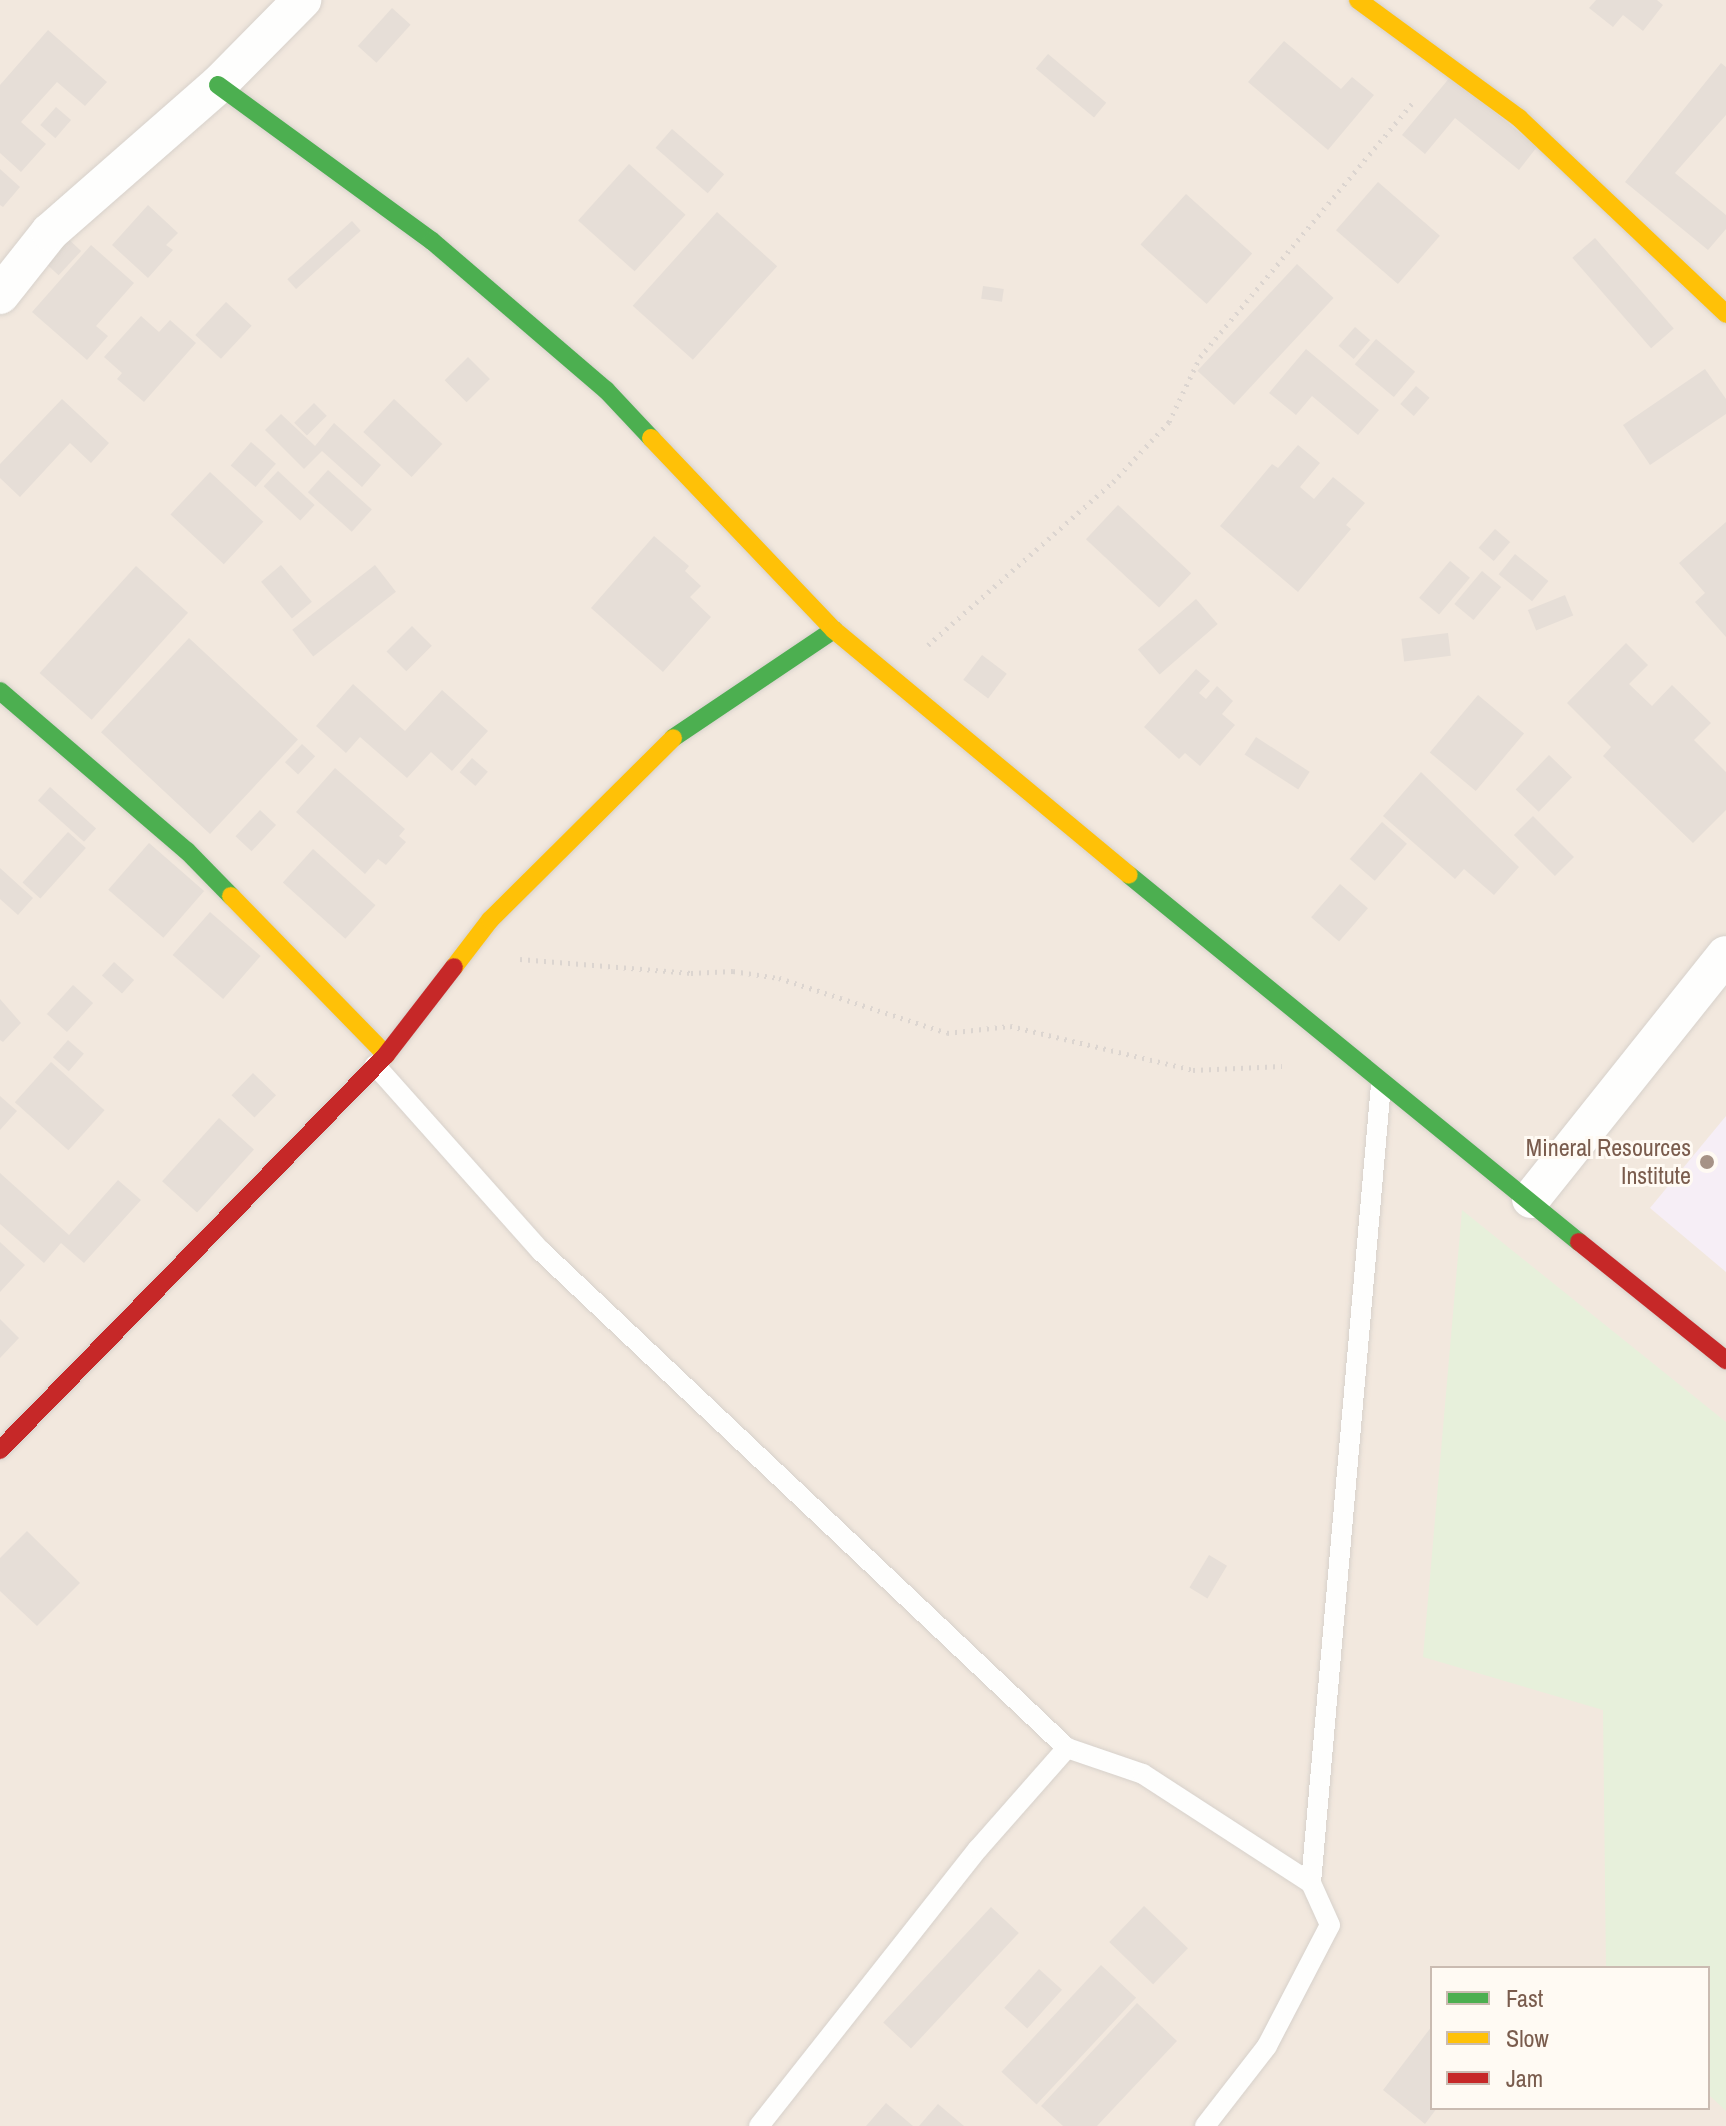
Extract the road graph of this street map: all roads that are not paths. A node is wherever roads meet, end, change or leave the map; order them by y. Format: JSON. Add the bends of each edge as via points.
{"nodes":[{"id":1,"x":302,"y":0,"type":"edge"},
{"id":2,"x":1358,"y":0,"type":"edge"},
{"id":3,"x":218,"y":85,"type":"junction"},
{"id":4,"x":0,"y":295,"type":"edge"},
{"id":5,"x":1726,"y":314,"type":"edge"},
{"id":6,"x":834,"y":630,"type":"junction"},
{"id":7,"x":0,"y":691,"type":"edge"},
{"id":8,"x":1726,"y":955,"type":"edge"},
{"id":9,"x":381,"y":1060,"type":"junction"},
{"id":10,"x":1381,"y":1084,"type":"junction"},
{"id":11,"x":1531,"y":1199,"type":"junction"},
{"id":12,"x":1726,"y":1360,"type":"edge"},
{"id":13,"x":0,"y":1450,"type":"edge"},
{"id":14,"x":1067,"y":1748,"type":"junction"},
{"id":15,"x":1311,"y":1883,"type":"junction"},
{"id":16,"x":759,"y":2126,"type":"edge"},
{"id":17,"x":1205,"y":2126,"type":"edge"}],
"edges":[{"from":1,"to":3,"type":"street"},
{"from":2,"to":5,"type":"street","via":[[1519,118]]},
{"from":3,"to":4,"type":"street","via":[[50,232]]},
{"from":3,"to":6,"type":"street","via":[[432,241],[606,390]]},
{"from":6,"to":9,"type":"street","via":[[689,723],[552,857],[465,953]]},
{"from":6,"to":10,"type":"street"},
{"from":7,"to":9,"type":"street","via":[[187,851]]},
{"from":8,"to":11,"type":"street"},
{"from":9,"to":13,"type":"street"},
{"from":9,"to":14,"type":"lane","via":[[541,1251]]},
{"from":10,"to":11,"type":"street"},
{"from":10,"to":15,"type":"lane"},
{"from":11,"to":12,"type":"street"},
{"from":14,"to":15,"type":"lane","via":[[1143,1774]]},
{"from":14,"to":16,"type":"lane","via":[[978,1849]]},
{"from":15,"to":17,"type":"lane","via":[[1330,1925],[1267,2046]]}]}
